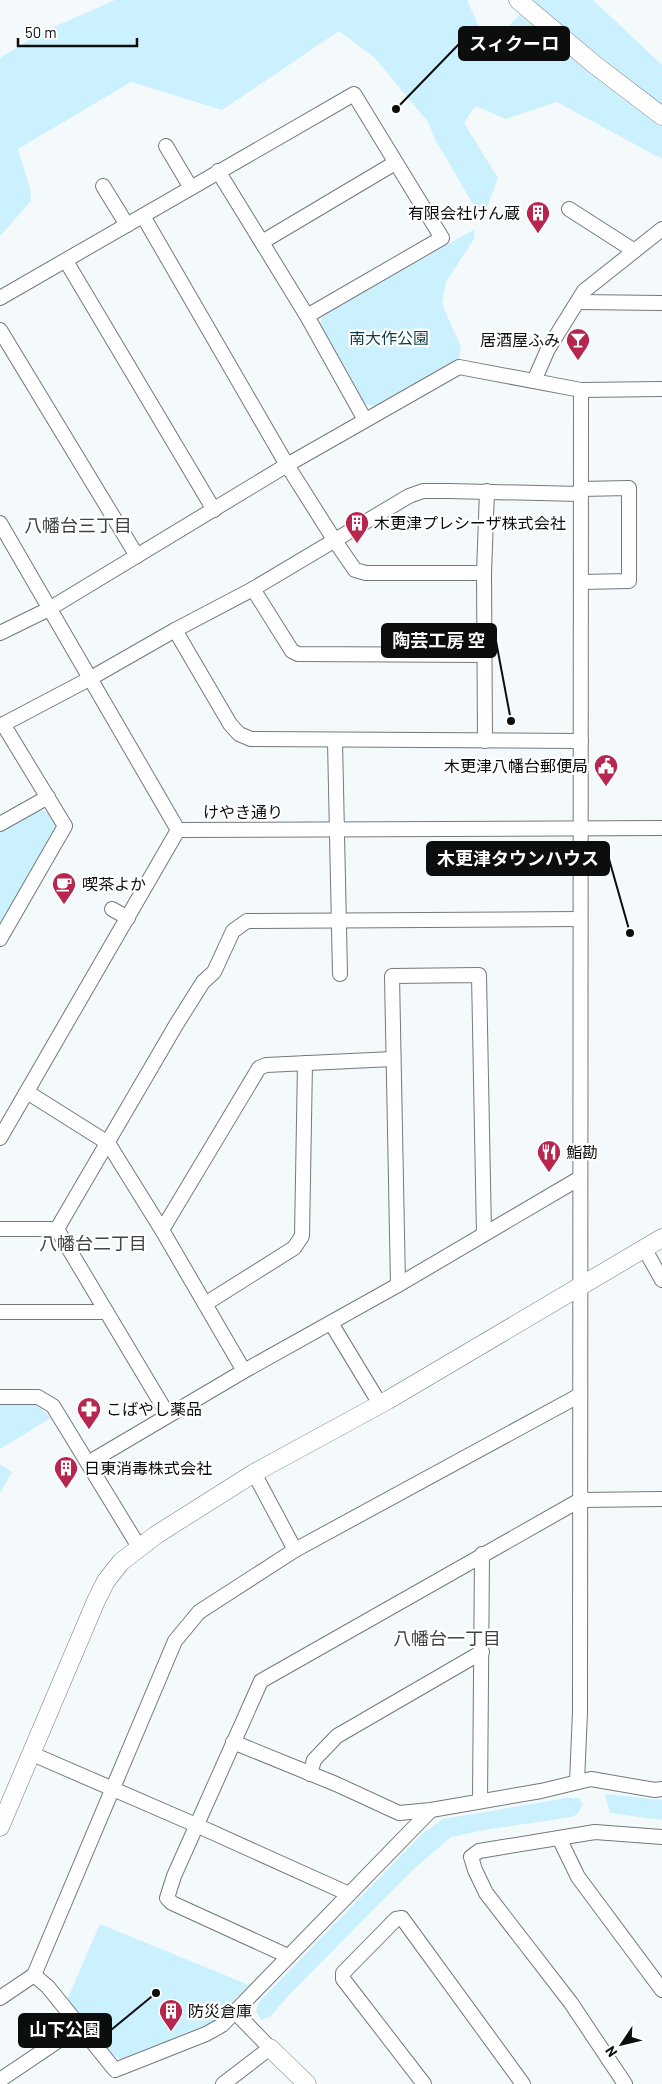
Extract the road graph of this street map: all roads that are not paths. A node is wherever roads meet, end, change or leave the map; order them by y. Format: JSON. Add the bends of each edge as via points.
{"nodes":[{"id":1,"x":518,"y":0,"type":"edge"},
{"id":2,"x":662,"y":116,"type":"edge"},
{"id":3,"x":166,"y":146,"type":"dead end"},
{"id":4,"x":396,"y":163,"type":"junction"},
{"id":5,"x":218,"y":171,"type":"junction"},
{"id":6,"x":103,"y":186,"type":"dead end"},
{"id":7,"x":191,"y":188,"type":"junction"},
{"id":8,"x":569,"y":209,"type":"dead end"},
{"id":9,"x":144,"y":216,"type":"junction"},
{"id":10,"x":127,"y":225,"type":"junction"},
{"id":11,"x":662,"y":229,"type":"edge"},
{"id":12,"x":262,"y":242,"type":"junction"},
{"id":13,"x":633,"y":250,"type":"junction"},
{"id":14,"x":66,"y":261,"type":"junction"},
{"id":15,"x":0,"y":298,"type":"edge"},
{"id":16,"x":578,"y":302,"type":"junction"},
{"id":17,"x":662,"y":303,"type":"edge"},
{"id":18,"x":307,"y":316,"type":"junction"},
{"id":19,"x":0,"y":330,"type":"edge"},
{"id":20,"x":534,"y":381,"type":"junction"},
{"id":21,"x":662,"y":389,"type":"edge"},
{"id":22,"x":581,"y":390,"type":"junction"},
{"id":23,"x":365,"y":420,"type":"junction"},
{"id":24,"x":287,"y":464,"type":"junction"},
{"id":25,"x":580,"y":491,"type":"junction"},
{"id":26,"x":487,"y":492,"type":"junction"},
{"id":27,"x":214,"y":510,"type":"junction"},
{"id":28,"x":0,"y":523,"type":"edge"},
{"id":29,"x":334,"y":541,"type":"junction"},
{"id":30,"x":137,"y":556,"type":"junction"},
{"id":31,"x":484,"y":573,"type":"junction"},
{"id":32,"x":581,"y":582,"type":"junction"},
{"id":33,"x":253,"y":589,"type":"junction"},
{"id":34,"x":49,"y":609,"type":"junction"},
{"id":35,"x":175,"y":630,"type":"junction"},
{"id":36,"x":0,"y":633,"type":"edge"},
{"id":37,"x":485,"y":655,"type":"junction"},
{"id":38,"x":91,"y":678,"type":"junction"},
{"id":39,"x":2,"y":725,"type":"edge"},
{"id":40,"x":336,"y":741,"type":"junction"},
{"id":41,"x":485,"y":741,"type":"junction"},
{"id":42,"x":581,"y":741,"type":"junction"},
{"id":43,"x":48,"y":797,"type":"junction"},
{"id":44,"x":0,"y":824,"type":"edge"},
{"id":45,"x":580,"y":827,"type":"junction"},
{"id":46,"x":338,"y":828,"type":"junction"},
{"id":47,"x":662,"y":828,"type":"edge"},
{"id":48,"x":178,"y":830,"type":"junction"},
{"id":49,"x":112,"y":909,"type":"dead end"},
{"id":50,"x":128,"y":918,"type":"junction"},
{"id":51,"x":339,"y":919,"type":"junction"},
{"id":52,"x":580,"y":919,"type":"junction"},
{"id":53,"x":0,"y":939,"type":"edge"},
{"id":54,"x":340,"y":974,"type":"dead end"},
{"id":55,"x":393,"y":1059,"type":"junction"},
{"id":56,"x":305,"y":1063,"type":"junction"},
{"id":57,"x":27,"y":1092,"type":"junction"},
{"id":58,"x":0,"y":1138,"type":"edge"},
{"id":59,"x":108,"y":1143,"type":"junction"},
{"id":60,"x":580,"y":1178,"type":"junction"},
{"id":61,"x":0,"y":1229,"type":"edge"},
{"id":62,"x":57,"y":1229,"type":"junction"},
{"id":63,"x":162,"y":1230,"type":"junction"},
{"id":64,"x":484,"y":1234,"type":"junction"},
{"id":65,"x":662,"y":1238,"type":"edge"},
{"id":66,"x":644,"y":1248,"type":"junction"},
{"id":67,"x":662,"y":1280,"type":"edge"},
{"id":68,"x":398,"y":1285,"type":"junction"},
{"id":69,"x":580,"y":1285,"type":"junction"},
{"id":70,"x":205,"y":1304,"type":"junction"},
{"id":71,"x":0,"y":1312,"type":"edge"},
{"id":72,"x":106,"y":1312,"type":"junction"},
{"id":73,"x":331,"y":1323,"type":"junction"},
{"id":74,"x":244,"y":1371,"type":"junction"},
{"id":75,"x":580,"y":1395,"type":"junction"},
{"id":76,"x":0,"y":1397,"type":"edge"},
{"id":77,"x":380,"y":1404,"type":"junction"},
{"id":78,"x":168,"y":1415,"type":"junction"},
{"id":79,"x":88,"y":1463,"type":"junction"},
{"id":80,"x":254,"y":1473,"type":"junction"},
{"id":81,"x":662,"y":1499,"type":"edge"},
{"id":82,"x":580,"y":1500,"type":"junction"},
{"id":83,"x":139,"y":1547,"type":"junction"},
{"id":84,"x":295,"y":1550,"type":"junction"},
{"id":85,"x":482,"y":1554,"type":"junction"},
{"id":86,"x":482,"y":1652,"type":"junction"},
{"id":87,"x":233,"y":1742,"type":"junction"},
{"id":88,"x":30,"y":1753,"type":"junction"},
{"id":89,"x":310,"y":1774,"type":"junction"},
{"id":90,"x":577,"y":1782,"type":"junction"},
{"id":91,"x":113,"y":1789,"type":"junction"},
{"id":92,"x":662,"y":1789,"type":"edge"},
{"id":93,"x":480,"y":1801,"type":"junction"},
{"id":94,"x":431,"y":1810,"type":"junction"},
{"id":95,"x":196,"y":1825,"type":"junction"},
{"id":96,"x":0,"y":1827,"type":"edge"},
{"id":97,"x":662,"y":1837,"type":"edge"},
{"id":98,"x":559,"y":1838,"type":"junction"},
{"id":99,"x":349,"y":1894,"type":"junction"},
{"id":100,"x":288,"y":1956,"type":"junction"},
{"id":101,"x":34,"y":1975,"type":"junction"},
{"id":102,"x":662,"y":1990,"type":"edge"},
{"id":103,"x":0,"y":1998,"type":"edge"},
{"id":104,"x":235,"y":2012,"type":"junction"},
{"id":105,"x":80,"y":2026,"type":"junction"},
{"id":106,"x":270,"y":2048,"type":"junction"},
{"id":107,"x":0,"y":2080,"type":"edge"},
{"id":108,"x":223,"y":2084,"type":"edge"},
{"id":109,"x":307,"y":2084,"type":"edge"},
{"id":110,"x":424,"y":2084,"type":"edge"},
{"id":111,"x":523,"y":2084,"type":"edge"},
{"id":112,"x":626,"y":2084,"type":"edge"}],
"edges":[{"from":1,"to":2,"type":"street"},
{"from":3,"to":7,"type":"street"},
{"from":4,"to":5,"type":"street","via":[[354,94]]},
{"from":4,"to":12,"type":"street"},
{"from":4,"to":18,"type":"street","via":[[442,238]]},
{"from":5,"to":7,"type":"street"},
{"from":5,"to":12,"type":"street"},
{"from":6,"to":10,"type":"street"},
{"from":7,"to":9,"type":"street"},
{"from":8,"to":13,"type":"street"},
{"from":9,"to":10,"type":"street"},
{"from":9,"to":24,"type":"street"},
{"from":10,"to":14,"type":"street"},
{"from":11,"to":13,"type":"street"},
{"from":12,"to":18,"type":"street"},
{"from":13,"to":16,"type":"street","via":[[584,292]]},
{"from":14,"to":15,"type":"street"},
{"from":14,"to":27,"type":"street"},
{"from":16,"to":17,"type":"street"},
{"from":16,"to":20,"type":"street","via":[[548,349]]},
{"from":18,"to":23,"type":"street"},
{"from":19,"to":30,"type":"street"},
{"from":20,"to":22,"type":"street"},
{"from":20,"to":23,"type":"street","via":[[459,368]]},
{"from":21,"to":22,"type":"street"},
{"from":22,"to":25,"type":"street"},
{"from":23,"to":24,"type":"street"},
{"from":24,"to":27,"type":"street"},
{"from":24,"to":29,"type":"street"},
{"from":25,"to":26,"type":"street"},
{"from":25,"to":32,"type":"street"},
{"from":25,"to":32,"type":"street","via":[[629,488],[629,581]]},
{"from":26,"to":29,"type":"street","via":[[423,490]]},
{"from":26,"to":31,"type":"street"},
{"from":27,"to":30,"type":"street"},
{"from":28,"to":34,"type":"street"},
{"from":29,"to":31,"type":"street","via":[[355,570],[366,573]]},
{"from":29,"to":33,"type":"street"},
{"from":30,"to":34,"type":"street"},
{"from":31,"to":37,"type":"street"},
{"from":32,"to":42,"type":"street"},
{"from":33,"to":35,"type":"street"},
{"from":33,"to":37,"type":"street","via":[[292,651],[298,654]]},
{"from":34,"to":36,"type":"street"},
{"from":34,"to":38,"type":"street"},
{"from":35,"to":38,"type":"street"},
{"from":35,"to":40,"type":"street","via":[[239,734],[262,740]]},
{"from":37,"to":41,"type":"street"},
{"from":38,"to":39,"type":"street"},
{"from":38,"to":48,"type":"street"},
{"from":39,"to":43,"type":"street"},
{"from":40,"to":41,"type":"street"},
{"from":40,"to":46,"type":"street"},
{"from":41,"to":42,"type":"street"},
{"from":42,"to":45,"type":"street"},
{"from":43,"to":44,"type":"street"},
{"from":43,"to":53,"type":"street","via":[[65,826]]},
{"from":45,"to":46,"type":"street","name":"けやき通り"},
{"from":45,"to":47,"type":"street","name":"けやき通り"},
{"from":45,"to":52,"type":"street"},
{"from":46,"to":48,"type":"street","name":"けやき通り"},
{"from":46,"to":51,"type":"street"},
{"from":48,"to":50,"type":"street"},
{"from":49,"to":50,"type":"street"},
{"from":50,"to":57,"type":"street"},
{"from":51,"to":52,"type":"street"},
{"from":51,"to":54,"type":"street"},
{"from":51,"to":59,"type":"street","via":[[246,921],[233,931],[211,964],[214,972],[203,982],[176,1025]]},
{"from":52,"to":60,"type":"street"},
{"from":55,"to":56,"type":"street"},
{"from":55,"to":64,"type":"street","via":[[392,976],[479,975]]},
{"from":55,"to":68,"type":"street"},
{"from":56,"to":63,"type":"street","via":[[259,1068]]},
{"from":56,"to":70,"type":"street","via":[[302,1236],[294,1248]]},
{"from":57,"to":58,"type":"street"},
{"from":57,"to":59,"type":"street"},
{"from":59,"to":62,"type":"street"},
{"from":59,"to":63,"type":"street"},
{"from":60,"to":64,"type":"street"},
{"from":60,"to":69,"type":"street"},
{"from":61,"to":62,"type":"street"},
{"from":62,"to":72,"type":"street"},
{"from":63,"to":70,"type":"street"},
{"from":64,"to":68,"type":"street"},
{"from":65,"to":66,"type":"street"},
{"from":66,"to":67,"type":"street"},
{"from":66,"to":69,"type":"street"},
{"from":68,"to":73,"type":"street"},
{"from":69,"to":75,"type":"street"},
{"from":69,"to":77,"type":"street"},
{"from":70,"to":74,"type":"street"},
{"from":71,"to":72,"type":"street"},
{"from":72,"to":78,"type":"street"},
{"from":73,"to":74,"type":"street"},
{"from":73,"to":77,"type":"street"},
{"from":74,"to":78,"type":"street"},
{"from":75,"to":82,"type":"street"},
{"from":75,"to":84,"type":"street"},
{"from":76,"to":79,"type":"street","via":[[38,1397],[53,1406]]},
{"from":77,"to":80,"type":"street"},
{"from":78,"to":79,"type":"street"},
{"from":79,"to":83,"type":"street"},
{"from":80,"to":83,"type":"street"},
{"from":80,"to":84,"type":"street"},
{"from":81,"to":82,"type":"street"},
{"from":82,"to":85,"type":"street"},
{"from":82,"to":90,"type":"street"},
{"from":83,"to":88,"type":"street","via":[[106,1581]]},
{"from":84,"to":91,"type":"street","via":[[199,1612],[176,1641]]},
{"from":85,"to":86,"type":"street"},
{"from":85,"to":87,"type":"street","via":[[261,1681]]},
{"from":86,"to":89,"type":"street","via":[[337,1736],[314,1760]]},
{"from":86,"to":93,"type":"street"},
{"from":87,"to":89,"type":"street"},
{"from":87,"to":95,"type":"street"},
{"from":88,"to":91,"type":"street"},
{"from":88,"to":96,"type":"street"},
{"from":89,"to":94,"type":"street","via":[[399,1813]]},
{"from":90,"to":92,"type":"street","via":[[591,1779]]},
{"from":90,"to":93,"type":"street"},
{"from":91,"to":95,"type":"street"},
{"from":91,"to":101,"type":"street"},
{"from":93,"to":94,"type":"street"},
{"from":94,"to":99,"type":"street"},
{"from":95,"to":99,"type":"street"},
{"from":95,"to":100,"type":"street","via":[[167,1898]]},
{"from":97,"to":98,"type":"street","via":[[595,1832]]},
{"from":98,"to":102,"type":"street","via":[[578,1877]]},
{"from":98,"to":112,"type":"street","via":[[479,1851],[471,1857],[486,1893],[571,2003]]},
{"from":99,"to":100,"type":"street"},
{"from":100,"to":104,"type":"street"},
{"from":101,"to":103,"type":"street"},
{"from":101,"to":105,"type":"street"},
{"from":104,"to":105,"type":"street","via":[[222,2026],[206,2034],[115,2070]]},
{"from":104,"to":106,"type":"street"},
{"from":105,"to":107,"type":"street"},
{"from":106,"to":108,"type":"street"},
{"from":106,"to":109,"type":"street"},
{"from":110,"to":111,"type":"street","via":[[343,1979],[343,1974],[396,1919],[402,1918]]}]}
